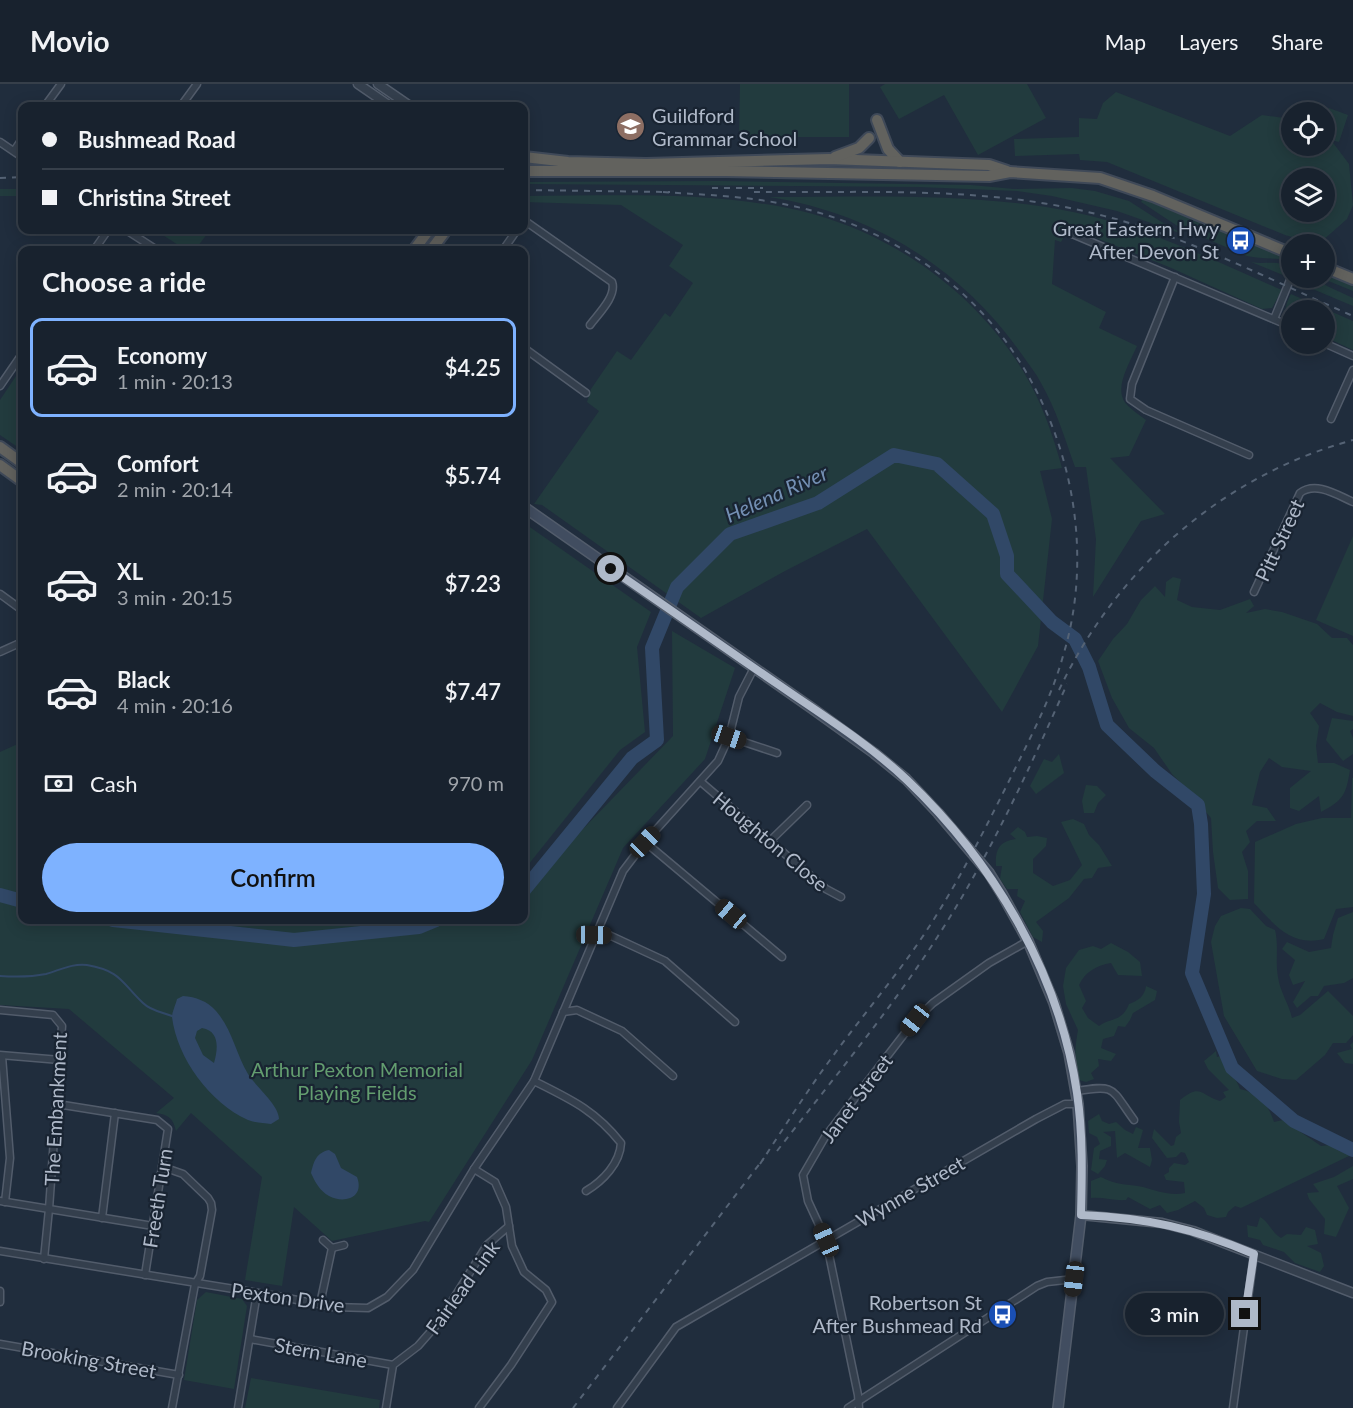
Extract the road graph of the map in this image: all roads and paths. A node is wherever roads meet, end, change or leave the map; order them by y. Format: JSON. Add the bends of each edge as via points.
{"nodes":[{"id":1,"x":61,"y":84,"type":"edge"},
{"id":2,"x":197,"y":84,"type":"edge"},
{"id":3,"x":358,"y":84,"type":"edge"},
{"id":4,"x":378,"y":84,"type":"edge"},
{"id":5,"x":48,"y":102,"type":"edge"},
{"id":6,"x":184,"y":102,"type":"edge"},
{"id":7,"x":384,"y":102,"type":"edge"},
{"id":8,"x":404,"y":102,"type":"edge"},
{"id":9,"x":877,"y":120,"type":"dead end"},
{"id":10,"x":869,"y":138,"type":"dead end"},
{"id":11,"x":0,"y":142,"type":"edge"},
{"id":12,"x":18,"y":146,"type":"edge"},
{"id":13,"x":14,"y":152,"type":"junction"},
{"id":14,"x":18,"y":154,"type":"edge"},
{"id":15,"x":528,"y":157,"type":"edge"},
{"id":16,"x":829,"y":159,"type":"junction"},
{"id":17,"x":900,"y":162,"type":"junction"},
{"id":18,"x":528,"y":169,"type":"edge"},
{"id":19,"x":1010,"y":172,"type":"junction"},
{"id":20,"x":528,"y":224,"type":"edge"},
{"id":21,"x":1070,"y":233,"type":"dead end"},
{"id":22,"x":132,"y":234,"type":"edge"},
{"id":23,"x":150,"y":246,"type":"edge"},
{"id":24,"x":1281,"y":250,"type":"edge"},
{"id":25,"x":1335,"y":272,"type":"edge"},
{"id":26,"x":1175,"y":277,"type":"junction"},
{"id":27,"x":1353,"y":279,"type":"edge"},
{"id":28,"x":1287,"y":288,"type":"edge"},
{"id":29,"x":1274,"y":319,"type":"junction"},
{"id":30,"x":1281,"y":322,"type":"edge"},
{"id":31,"x":590,"y":325,"type":"dead end"},
{"id":32,"x":1335,"y":348,"type":"edge"},
{"id":33,"x":528,"y":351,"type":"edge"},
{"id":34,"x":1353,"y":356,"type":"edge"},
{"id":35,"x":18,"y":360,"type":"edge"},
{"id":36,"x":1353,"y":370,"type":"edge"},
{"id":37,"x":0,"y":386,"type":"edge"},
{"id":38,"x":586,"y":393,"type":"dead end"},
{"id":39,"x":1331,"y":418,"type":"dead end"},
{"id":40,"x":0,"y":447,"type":"edge"},
{"id":41,"x":1249,"y":455,"type":"dead end"},
{"id":42,"x":18,"y":460,"type":"edge"},
{"id":43,"x":0,"y":465,"type":"edge"},
{"id":44,"x":18,"y":478,"type":"edge"},
{"id":45,"x":1353,"y":502,"type":"edge"},
{"id":46,"x":528,"y":510,"type":"edge"},
{"id":47,"x":1254,"y":592,"type":"dead end"},
{"id":48,"x":0,"y":594,"type":"edge"},
{"id":49,"x":18,"y":607,"type":"edge"},
{"id":50,"x":18,"y":644,"type":"edge"},
{"id":51,"x":0,"y":652,"type":"edge"},
{"id":52,"x":754,"y":668,"type":"junction"},
{"id":53,"x":729,"y":737,"type":"junction"},
{"id":54,"x":777,"y":753,"type":"dead end"},
{"id":55,"x":701,"y":782,"type":"junction"},
{"id":56,"x":807,"y":805,"type":"dead end"},
{"id":57,"x":771,"y":840,"type":"junction"},
{"id":58,"x":645,"y":842,"type":"junction"},
{"id":59,"x":842,"y":897,"type":"dead end"},
{"id":60,"x":594,"y":935,"type":"junction"},
{"id":61,"x":1028,"y":941,"type":"junction"},
{"id":62,"x":782,"y":957,"type":"dead end"},
{"id":63,"x":0,"y":1011,"type":"edge"},
{"id":64,"x":563,"y":1012,"type":"junction"},
{"id":65,"x":735,"y":1022,"type":"dead end"},
{"id":66,"x":1,"y":1055,"type":"edge"},
{"id":67,"x":60,"y":1060,"type":"junction"},
{"id":68,"x":673,"y":1076,"type":"dead end"},
{"id":69,"x":534,"y":1081,"type":"junction"},
{"id":70,"x":1077,"y":1091,"type":"junction"},
{"id":71,"x":57,"y":1104,"type":"junction"},
{"id":72,"x":1078,"y":1104,"type":"junction"},
{"id":73,"x":114,"y":1113,"type":"junction"},
{"id":74,"x":1134,"y":1120,"type":"dead end"},
{"id":75,"x":163,"y":1167,"type":"junction"},
{"id":76,"x":474,"y":1169,"type":"junction"},
{"id":77,"x":586,"y":1191,"type":"dead end"},
{"id":78,"x":3,"y":1202,"type":"edge"},
{"id":79,"x":49,"y":1209,"type":"junction"},
{"id":80,"x":1081,"y":1215,"type":"junction"},
{"id":81,"x":102,"y":1218,"type":"junction"},
{"id":82,"x":153,"y":1226,"type":"junction"},
{"id":83,"x":509,"y":1226,"type":"junction"},
{"id":84,"x":323,"y":1240,"type":"dead end"},
{"id":85,"x":826,"y":1240,"type":"junction"},
{"id":86,"x":344,"y":1245,"type":"dead end"},
{"id":87,"x":332,"y":1248,"type":"junction"},
{"id":88,"x":0,"y":1251,"type":"edge"},
{"id":89,"x":1254,"y":1254,"type":"junction"},
{"id":90,"x":44,"y":1259,"type":"junction"},
{"id":91,"x":145,"y":1275,"type":"junction"},
{"id":92,"x":1074,"y":1279,"type":"junction"},
{"id":93,"x":195,"y":1284,"type":"junction"},
{"id":94,"x":0,"y":1291,"type":"edge"},
{"id":95,"x":257,"y":1293,"type":"junction"},
{"id":96,"x":1353,"y":1293,"type":"edge"},
{"id":97,"x":0,"y":1302,"type":"edge"},
{"id":98,"x":320,"y":1304,"type":"junction"},
{"id":99,"x":250,"y":1339,"type":"junction"},
{"id":100,"x":0,"y":1344,"type":"edge"},
{"id":101,"x":393,"y":1365,"type":"junction"},
{"id":102,"x":178,"y":1375,"type":"junction"},
{"id":103,"x":859,"y":1405,"type":"edge"},
{"id":104,"x":172,"y":1408,"type":"edge"},
{"id":105,"x":238,"y":1408,"type":"edge"},
{"id":106,"x":386,"y":1408,"type":"edge"},
{"id":107,"x":479,"y":1408,"type":"edge"},
{"id":108,"x":617,"y":1408,"type":"edge"},
{"id":109,"x":848,"y":1408,"type":"edge"},
{"id":110,"x":1058,"y":1408,"type":"edge"},
{"id":111,"x":1233,"y":1408,"type":"edge"}],
"edges":[{"from":1,"to":5,"type":"street"},
{"from":2,"to":6,"type":"street"},
{"from":3,"to":7,"type":"street"},
{"from":4,"to":8,"type":"street"},
{"from":9,"to":17,"type":"highway","via":[[888,149]]},
{"from":10,"to":16,"type":"highway","via":[[858,148]]},
{"from":11,"to":13,"type":"street"},
{"from":12,"to":13,"type":"street"},
{"from":13,"to":14,"type":"street"},
{"from":15,"to":16,"type":"highway","via":[[646,164]]},
{"from":16,"to":17,"type":"highway"},
{"from":17,"to":19,"type":"highway","via":[[989,165]]},
{"from":18,"to":19,"type":"highway","via":[[989,176]]},
{"from":19,"to":24,"type":"highway","via":[[1085,176],[1118,183]]},
{"from":20,"to":31,"type":"street","via":[[613,286],[612,294]]},
{"from":21,"to":26,"type":"street"},
{"from":22,"to":23,"type":"street"},
{"from":25,"to":27,"type":"highway"},
{"from":26,"to":29,"type":"street"},
{"from":26,"to":41,"type":"street","via":[[1132,384],[1130,399],[1146,410]]},
{"from":28,"to":29,"type":"street"},
{"from":29,"to":30,"type":"street"},
{"from":32,"to":34,"type":"street"},
{"from":33,"to":38,"type":"street"},
{"from":35,"to":37,"type":"street"},
{"from":36,"to":39,"type":"street"},
{"from":40,"to":42,"type":"highway"},
{"from":43,"to":44,"type":"highway"},
{"from":45,"to":47,"type":"street","name":"Pitt Street","via":[[1325,490],[1305,489]]},
{"from":46,"to":52,"type":"main road"},
{"from":48,"to":49,"type":"street"},
{"from":50,"to":51,"type":"street"},
{"from":52,"to":53,"type":"street","name":"Pexton Drive","via":[[739,698]]},
{"from":52,"to":61,"type":"main road","via":[[906,779],[989,873]]},
{"from":53,"to":54,"type":"street"},
{"from":53,"to":55,"type":"street","name":"Pexton Drive","via":[[718,761]]},
{"from":55,"to":57,"type":"street","name":"Houghton Close"},
{"from":55,"to":58,"type":"street","name":"Pexton Drive"},
{"from":56,"to":57,"type":"street"},
{"from":57,"to":59,"type":"street","name":"Houghton Close","via":[[826,889]]},
{"from":58,"to":60,"type":"street","name":"Pexton Drive","via":[[623,871]]},
{"from":58,"to":62,"type":"street"},
{"from":60,"to":64,"type":"street","name":"Pexton Drive"},
{"from":60,"to":65,"type":"street","via":[[609,935],[665,961]]},
{"from":61,"to":70,"type":"main road","via":[[1054,1003]]},
{"from":61,"to":85,"type":"street","name":"Janet Street","via":[[933,1002],[825,1137],[802,1175],[808,1201]]},
{"from":63,"to":67,"type":"street","name":"The Embankment","via":[[53,1015],[62,1026]]},
{"from":64,"to":68,"type":"street","via":[[577,1010],[622,1031]]},
{"from":64,"to":69,"type":"street","name":"Pexton Drive"},
{"from":66,"to":67,"type":"street"},
{"from":66,"to":78,"type":"street","via":[[10,1158]]},
{"from":67,"to":71,"type":"street","name":"The Embankment"},
{"from":69,"to":76,"type":"street","name":"Pexton Drive"},
{"from":69,"to":77,"type":"street","via":[[579,1103],[621,1143],[620,1156],[597,1185]]},
{"from":70,"to":72,"type":"main road"},
{"from":70,"to":74,"type":"street","via":[[1111,1089]]},
{"from":71,"to":73,"type":"street","name":"Freeth Turn"},
{"from":71,"to":79,"type":"street","name":"The Embankment"},
{"from":72,"to":80,"type":"main road"},
{"from":72,"to":85,"type":"street","name":"Wynne Street","via":[[1065,1104],[1036,1119]]},
{"from":73,"to":75,"type":"street","name":"Freeth Turn","via":[[157,1119],[168,1129]]},
{"from":73,"to":81,"type":"street"},
{"from":75,"to":82,"type":"street","name":"Freeth Turn"},
{"from":75,"to":93,"type":"street","via":[[183,1174],[211,1203],[200,1276]]},
{"from":76,"to":83,"type":"street","via":[[495,1182]]},
{"from":76,"to":98,"type":"street","name":"Pexton Drive","via":[[412,1270],[387,1297],[368,1308]]},
{"from":78,"to":79,"type":"street"},
{"from":79,"to":81,"type":"street"},
{"from":79,"to":90,"type":"street","name":"The Embankment"},
{"from":80,"to":89,"type":"street","via":[[1162,1223],[1217,1238]]},
{"from":80,"to":92,"type":"main road"},
{"from":81,"to":82,"type":"street"},
{"from":82,"to":91,"type":"street","name":"Freeth Turn"},
{"from":83,"to":101,"type":"street","name":"Fairlead Link","via":[[487,1245],[440,1322]]},
{"from":83,"to":107,"type":"street","via":[[512,1246],[524,1272],[546,1290],[552,1302]]},
{"from":84,"to":87,"type":"street"},
{"from":85,"to":103,"type":"street"},
{"from":85,"to":108,"type":"street","name":"Wynne Street","via":[[676,1327]]},
{"from":86,"to":87,"type":"street"},
{"from":87,"to":98,"type":"street"},
{"from":88,"to":90,"type":"street","name":"Pexton Drive"},
{"from":89,"to":96,"type":"street"},
{"from":89,"to":111,"type":"street"},
{"from":90,"to":91,"type":"street","name":"Pexton Drive"},
{"from":91,"to":93,"type":"street","name":"Pexton Drive"},
{"from":92,"to":103,"type":"street","via":[[1037,1286]]},
{"from":92,"to":110,"type":"main road"},
{"from":93,"to":95,"type":"street","name":"Pexton Drive"},
{"from":93,"to":102,"type":"street"},
{"from":94,"to":97,"type":"street"},
{"from":95,"to":98,"type":"street","name":"Pexton Drive"},
{"from":95,"to":99,"type":"street"},
{"from":99,"to":101,"type":"street","name":"Stern Lane"},
{"from":99,"to":105,"type":"street"},
{"from":100,"to":102,"type":"street","name":"Brooking Street"},
{"from":101,"to":106,"type":"street"},
{"from":102,"to":104,"type":"street"},
{"from":103,"to":109,"type":"street"}]}
